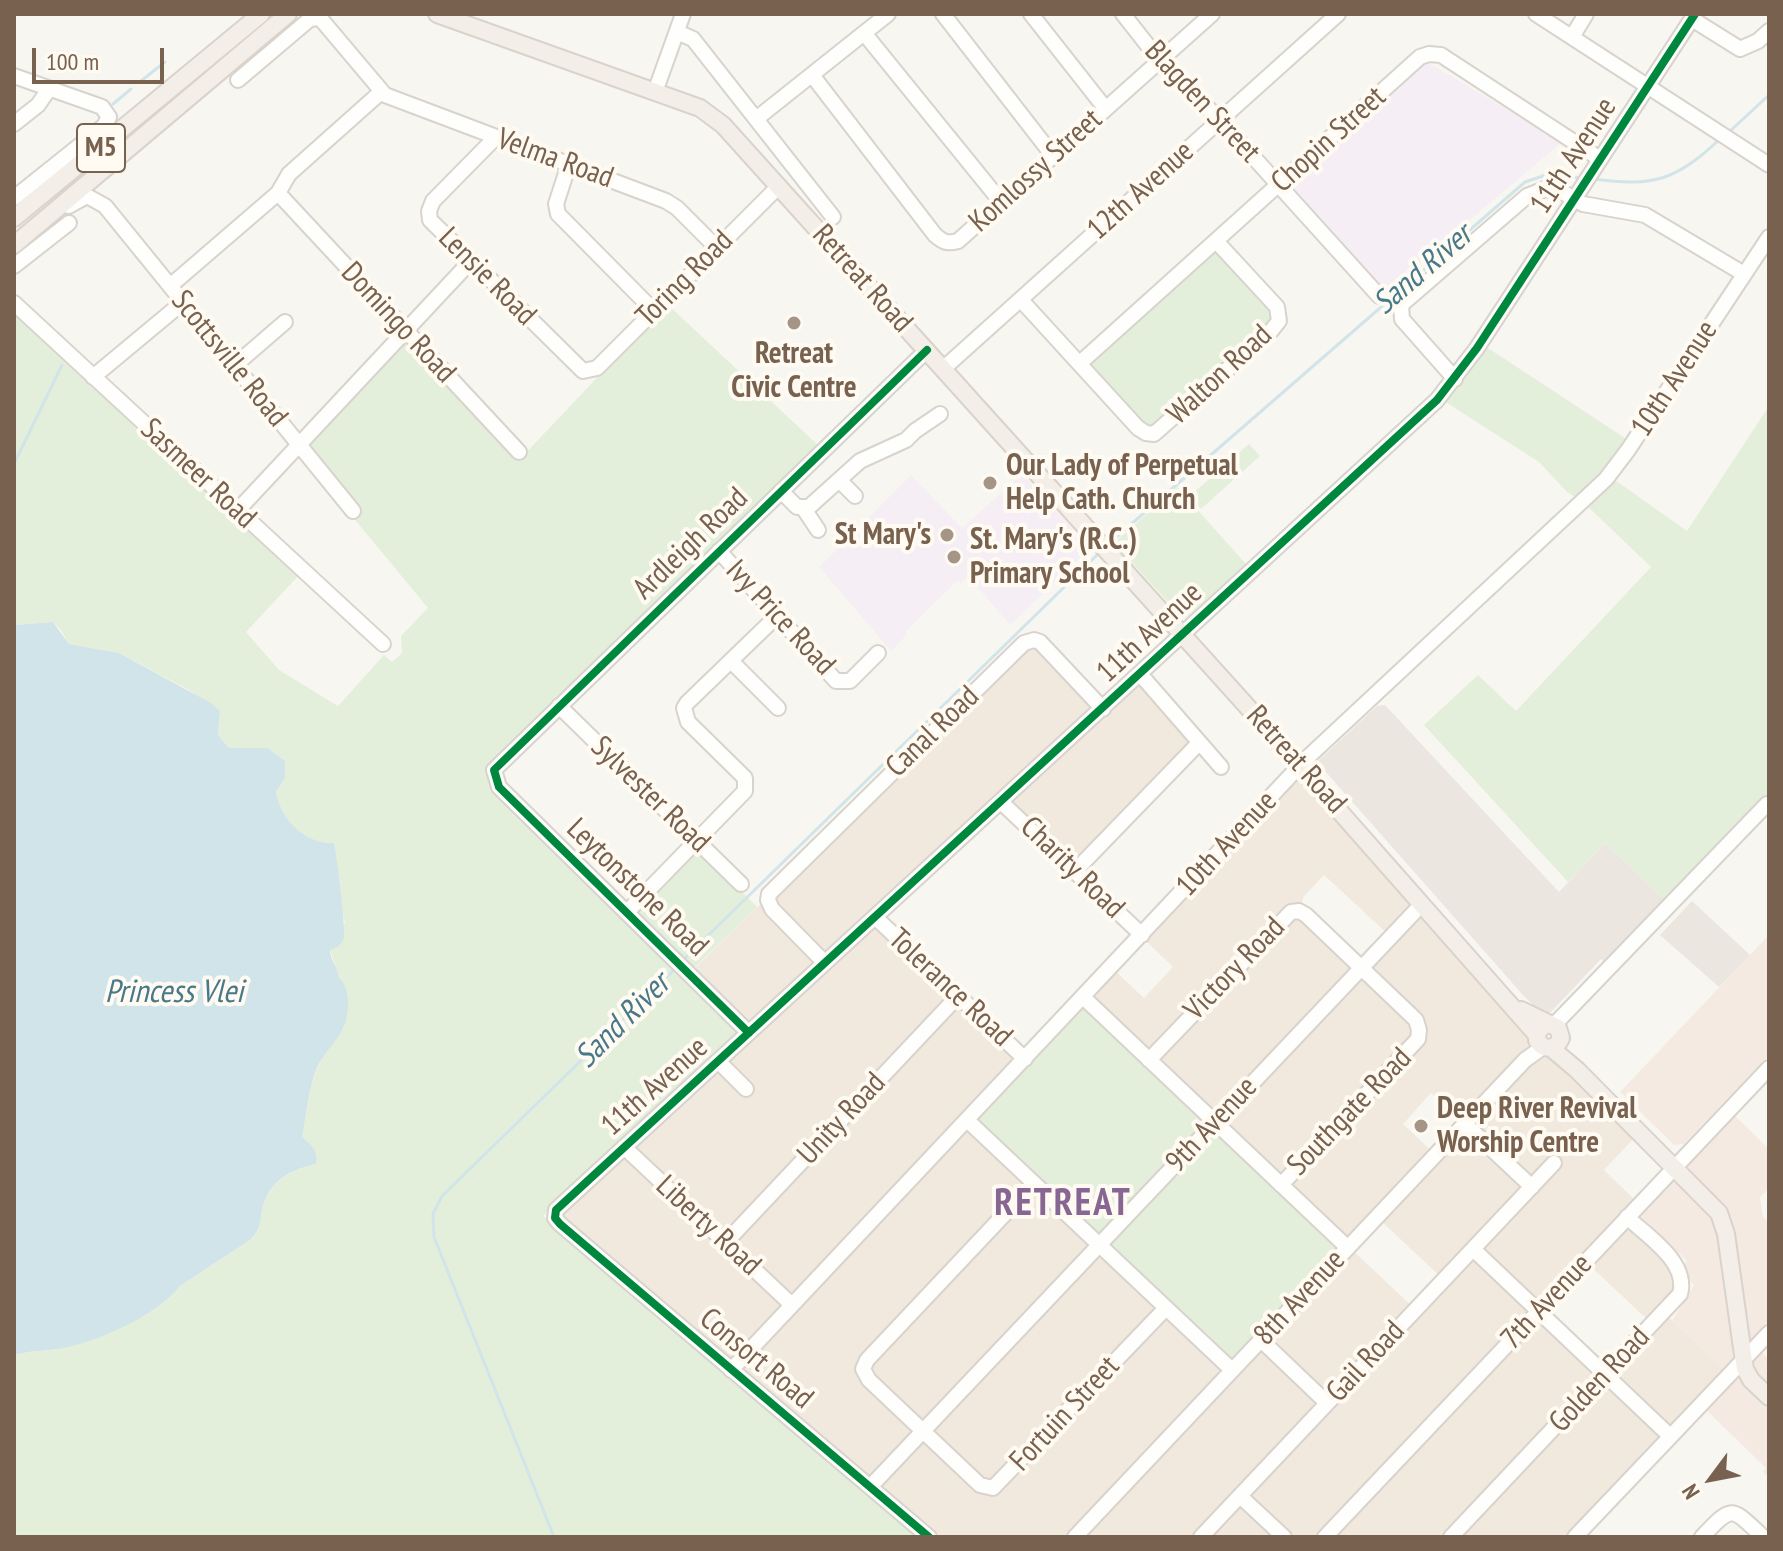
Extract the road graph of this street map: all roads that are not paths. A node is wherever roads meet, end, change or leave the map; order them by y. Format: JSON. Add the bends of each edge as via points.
{"nodes":[{"id":1,"x":251,"y":14,"type":"edge"},
{"id":2,"x":261,"y":14,"type":"edge"},
{"id":3,"x":288,"y":14,"type":"edge"},
{"id":4,"x":437,"y":14,"type":"edge"},
{"id":5,"x":465,"y":14,"type":"edge"},
{"id":6,"x":683,"y":14,"type":"edge"},
{"id":7,"x":888,"y":14,"type":"edge"},
{"id":8,"x":943,"y":14,"type":"edge"},
{"id":9,"x":1031,"y":14,"type":"edge"},
{"id":10,"x":1123,"y":14,"type":"edge"},
{"id":11,"x":1212,"y":14,"type":"edge"},
{"id":12,"x":1338,"y":14,"type":"edge"},
{"id":13,"x":1536,"y":14,"type":"edge"},
{"id":14,"x":1586,"y":14,"type":"edge"},
{"id":15,"x":1694,"y":17,"type":"edge"},
{"id":16,"x":1769,"y":31,"type":"edge"},
{"id":17,"x":677,"y":32,"type":"junction"},
{"id":18,"x":864,"y":33,"type":"junction"},
{"id":19,"x":1572,"y":37,"type":"junction"},
{"id":20,"x":231,"y":40,"type":"junction"},
{"id":21,"x":551,"y":53,"type":"junction"},
{"id":22,"x":1160,"y":61,"type":"junction"},
{"id":23,"x":812,"y":75,"type":"junction"},
{"id":24,"x":14,"y":76,"type":"edge"},
{"id":25,"x":238,"y":80,"type":"dead end"},
{"id":26,"x":1648,"y":87,"type":"junction"},
{"id":27,"x":49,"y":89,"type":"junction"},
{"id":28,"x":381,"y":92,"type":"junction"},
{"id":29,"x":655,"y":92,"type":"junction"},
{"id":30,"x":1105,"y":108,"type":"junction"},
{"id":31,"x":756,"y":119,"type":"junction"},
{"id":32,"x":1219,"y":119,"type":"junction"},
{"id":33,"x":14,"y":124,"type":"edge"},
{"id":34,"x":496,"y":137,"type":"junction"},
{"id":35,"x":135,"y":142,"type":"junction"},
{"id":36,"x":1054,"y":157,"type":"junction"},
{"id":37,"x":569,"y":164,"type":"junction"},
{"id":38,"x":1596,"y":165,"type":"junction"},
{"id":39,"x":1769,"y":165,"type":"edge"},
{"id":40,"x":1279,"y":185,"type":"junction"},
{"id":41,"x":779,"y":186,"type":"junction"},
{"id":42,"x":278,"y":193,"type":"junction"},
{"id":43,"x":1577,"y":196,"type":"junction"},
{"id":44,"x":14,"y":198,"type":"edge"},
{"id":45,"x":1002,"y":203,"type":"junction"},
{"id":46,"x":105,"y":206,"type":"junction"},
{"id":47,"x":833,"y":217,"type":"dead end"},
{"id":48,"x":14,"y":218,"type":"edge"},
{"id":49,"x":69,"y":223,"type":"dead end"},
{"id":50,"x":1769,"y":237,"type":"edge"},
{"id":51,"x":20,"y":240,"type":"edge"},
{"id":52,"x":1216,"y":241,"type":"junction"},
{"id":53,"x":716,"y":247,"type":"junction"},
{"id":54,"x":470,"y":262,"type":"junction"},
{"id":55,"x":14,"y":266,"type":"edge"},
{"id":56,"x":1744,"y":274,"type":"junction"},
{"id":57,"x":170,"y":286,"type":"junction"},
{"id":58,"x":1379,"y":296,"type":"dead end"},
{"id":59,"x":1021,"y":300,"type":"junction"},
{"id":60,"x":14,"y":303,"type":"edge"},
{"id":61,"x":182,"y":303,"type":"junction"},
{"id":62,"x":654,"y":311,"type":"junction"},
{"id":63,"x":285,"y":322,"type":"dead end"},
{"id":64,"x":405,"y":330,"type":"junction"},
{"id":65,"x":927,"y":350,"type":"junction"},
{"id":66,"x":1080,"y":363,"type":"junction"},
{"id":67,"x":234,"y":366,"type":"junction"},
{"id":68,"x":944,"y":368,"type":"junction"},
{"id":69,"x":590,"y":372,"type":"joint"},
{"id":70,"x":93,"y":377,"type":"junction"},
{"id":71,"x":1455,"y":379,"type":"junction"},
{"id":72,"x":940,"y":414,"type":"dead end"},
{"id":73,"x":299,"y":445,"type":"junction"},
{"id":74,"x":519,"y":452,"type":"dead end"},
{"id":75,"x":839,"y":480,"type":"junction"},
{"id":76,"x":781,"y":491,"type":"junction"},
{"id":77,"x":855,"y":496,"type":"dead end"},
{"id":78,"x":804,"y":509,"type":"junction"},
{"id":79,"x":237,"y":511,"type":"junction"},
{"id":80,"x":353,"y":511,"type":"dead end"},
{"id":81,"x":818,"y":530,"type":"dead end"},
{"id":82,"x":719,"y":551,"type":"junction"},
{"id":83,"x":777,"y":616,"type":"junction"},
{"id":84,"x":1182,"y":636,"type":"junction"},
{"id":85,"x":383,"y":644,"type":"dead end"},
{"id":86,"x":878,"y":653,"type":"dead end"},
{"id":87,"x":731,"y":661,"type":"junction"},
{"id":88,"x":1140,"y":674,"type":"junction"},
{"id":89,"x":559,"y":706,"type":"junction"},
{"id":90,"x":778,"y":708,"type":"dead end"},
{"id":91,"x":1103,"y":709,"type":"junction"},
{"id":92,"x":1199,"y":743,"type":"junction"},
{"id":93,"x":1300,"y":766,"type":"junction"},
{"id":94,"x":1221,"y":767,"type":"dead end"},
{"id":95,"x":494,"y":776,"type":"joint"},
{"id":96,"x":1001,"y":802,"type":"junction"},
{"id":97,"x":1767,"y":804,"type":"edge"},
{"id":98,"x":697,"y":840,"type":"junction"},
{"id":99,"x":1075,"y":871,"type":"junction"},
{"id":100,"x":741,"y":884,"type":"dead end"},
{"id":101,"x":1422,"y":904,"type":"junction"},
{"id":102,"x":627,"y":912,"type":"junction"},
{"id":103,"x":875,"y":917,"type":"junction"},
{"id":104,"x":1142,"y":935,"type":"junction"},
{"id":105,"x":825,"y":963,"type":"junction"},
{"id":106,"x":1361,"y":968,"type":"junction"},
{"id":107,"x":958,"y":996,"type":"junction"},
{"id":108,"x":1083,"y":997,"type":"junction"},
{"id":109,"x":749,"y":1033,"type":"junction"},
{"id":110,"x":1548,"y":1036,"type":"junction"},
{"id":111,"x":1025,"y":1059,"type":"junction"},
{"id":112,"x":1149,"y":1060,"type":"junction"},
{"id":113,"x":718,"y":1061,"type":"junction"},
{"id":114,"x":1769,"y":1068,"type":"edge"},
{"id":115,"x":746,"y":1089,"type":"dead end"},
{"id":116,"x":967,"y":1120,"type":"junction"},
{"id":117,"x":1215,"y":1122,"type":"junction"},
{"id":118,"x":1465,"y":1124,"type":"junction"},
{"id":119,"x":624,"y":1147,"type":"junction"},
{"id":120,"x":1554,"y":1163,"type":"dead end"},
{"id":121,"x":1675,"y":1167,"type":"junction"},
{"id":122,"x":1034,"y":1183,"type":"junction"},
{"id":123,"x":1281,"y":1185,"type":"junction"},
{"id":124,"x":1532,"y":1187,"type":"junction"},
{"id":125,"x":555,"y":1215,"type":"joint"},
{"id":126,"x":1627,"y":1217,"type":"junction"},
{"id":127,"x":726,"y":1242,"type":"junction"},
{"id":128,"x":1100,"y":1245,"type":"junction"},
{"id":129,"x":1348,"y":1248,"type":"junction"},
{"id":130,"x":1473,"y":1249,"type":"junction"},
{"id":131,"x":792,"y":1305,"type":"junction"},
{"id":132,"x":1166,"y":1308,"type":"junction"},
{"id":133,"x":1538,"y":1311,"type":"junction"},
{"id":134,"x":1769,"y":1333,"type":"edge"},
{"id":135,"x":1261,"y":1340,"type":"junction"},
{"id":136,"x":1744,"y":1360,"type":"junction"},
{"id":137,"x":731,"y":1370,"type":"junction"},
{"id":138,"x":1232,"y":1370,"type":"junction"},
{"id":139,"x":1605,"y":1374,"type":"junction"},
{"id":140,"x":1769,"y":1397,"type":"edge"},
{"id":141,"x":1327,"y":1403,"type":"junction"},
{"id":142,"x":924,"y":1430,"type":"junction"},
{"id":143,"x":1670,"y":1436,"type":"junction"},
{"id":144,"x":870,"y":1487,"type":"junction"},
{"id":145,"x":1240,"y":1496,"type":"junction"},
{"id":146,"x":1460,"y":1534,"type":"edge"},
{"id":147,"x":929,"y":1537,"type":"edge"},
{"id":148,"x":1075,"y":1537,"type":"edge"},
{"id":149,"x":1201,"y":1537,"type":"edge"},
{"id":150,"x":1284,"y":1537,"type":"edge"},
{"id":151,"x":1325,"y":1537,"type":"edge"},
{"id":152,"x":1575,"y":1537,"type":"edge"},
{"id":153,"x":1702,"y":1537,"type":"edge"},
{"id":154,"x":1763,"y":1537,"type":"edge"}],
"edges":[{"from":1,"to":20,"type":"main road"},
{"from":2,"to":20,"type":"main road","number":"M5"},
{"from":3,"to":35,"type":"main road","number":"M5"},
{"from":4,"to":21,"type":"main road","name":"Retreat Road"},
{"from":5,"to":21,"type":"main road","name":"Retreat Road"},
{"from":6,"to":17,"type":"street"},
{"from":7,"to":18,"type":"street"},
{"from":8,"to":36,"type":"street"},
{"from":9,"to":30,"type":"street"},
{"from":10,"to":22,"type":"street","name":"Blagden Street"},
{"from":11,"to":22,"type":"street","name":"Komlossy Street"},
{"from":12,"to":32,"type":"street","name":"12th Avenue"},
{"from":13,"to":19,"type":"street"},
{"from":14,"to":19,"type":"street"},
{"from":15,"to":16,"type":"street","via":[[1740,49]]},
{"from":15,"to":26,"type":"street","name":"11th Avenue"},
{"from":17,"to":29,"type":"street"},
{"from":17,"to":31,"type":"street","via":[[693,39]]},
{"from":18,"to":23,"type":"street"},
{"from":18,"to":45,"type":"street"},
{"from":19,"to":26,"type":"street"},
{"from":20,"to":48,"type":"main road","number":"M5"},
{"from":21,"to":29,"type":"main road","name":"Retreat Road"},
{"from":22,"to":30,"type":"street","name":"Komlossy Street"},
{"from":22,"to":32,"type":"street","name":"Blagden Street"},
{"from":23,"to":31,"type":"street"},
{"from":23,"to":45,"type":"street","name":"Komlossy Street","via":[[943,242],[958,241]]},
{"from":24,"to":27,"type":"street"},
{"from":25,"to":28,"type":"street","name":"Velma Road","via":[[315,17],[325,22]]},
{"from":26,"to":38,"type":"street","name":"11th Avenue"},
{"from":26,"to":39,"type":"street"},
{"from":27,"to":33,"type":"street"},
{"from":27,"to":44,"type":"street","via":[[102,107],[109,115],[107,123]]},
{"from":28,"to":34,"type":"street","name":"Velma Road"},
{"from":28,"to":42,"type":"street","via":[[289,174]]},
{"from":29,"to":41,"type":"main road","name":"Retreat Road","via":[[713,116]]},
{"from":30,"to":36,"type":"street","name":"Komlossy Street"},
{"from":31,"to":47,"type":"street"},
{"from":32,"to":40,"type":"street","name":"Blagden Street"},
{"from":32,"to":59,"type":"street","name":"12th Avenue"},
{"from":34,"to":37,"type":"street","name":"Velma Road"},
{"from":34,"to":54,"type":"street","name":"Lensie Road","via":[[429,211],[430,220]]},
{"from":35,"to":46,"type":"street","via":[[101,181]]},
{"from":35,"to":51,"type":"main road","number":"M5"},
{"from":36,"to":45,"type":"street","name":"Komlossy Street"},
{"from":37,"to":53,"type":"street","name":"Velma Road","via":[[672,204]]},
{"from":37,"to":62,"type":"street","via":[[556,204],[558,214]]},
{"from":38,"to":40,"type":"street","name":"Chopin Street","via":[[1441,55],[1429,54],[1417,59]]},
{"from":38,"to":43,"type":"street","name":"11th Avenue"},
{"from":40,"to":52,"type":"street","name":"Chopin Street"},
{"from":40,"to":58,"type":"street","name":"Blagden Street"},
{"from":41,"to":53,"type":"street","name":"Toring Road"},
{"from":41,"to":65,"type":"main road","name":"Retreat Road"},
{"from":42,"to":57,"type":"street"},
{"from":42,"to":64,"type":"street","name":"Domingo Road"},
{"from":43,"to":56,"type":"street","via":[[1587,205],[1645,215]]},
{"from":43,"to":71,"type":"street","name":"11th Avenue"},
{"from":43,"to":71,"type":"street","via":[[1545,189],[1527,196],[1401,305],[1402,319]]},
{"from":46,"to":51,"type":"street","via":[[84,196]]},
{"from":46,"to":57,"type":"street","name":"Scottsville Road"},
{"from":49,"to":55,"type":"street"},
{"from":50,"to":56,"type":"street","name":"10th Avenue"},
{"from":52,"to":66,"type":"street","name":"Chopin Street"},
{"from":52,"to":66,"type":"street","name":"Walton Road","via":[[1277,307],[1279,321],[1160,431],[1138,428]]},
{"from":53,"to":62,"type":"street","name":"Toring Road"},
{"from":54,"to":64,"type":"street"},
{"from":54,"to":69,"type":"street","name":"Lensie Road","via":[[577,367]]},
{"from":56,"to":93,"type":"street","name":"10th Avenue","via":[[1606,479]]},
{"from":57,"to":61,"type":"street","name":"Scottsville Road"},
{"from":59,"to":66,"type":"street","name":"Walton Road"},
{"from":59,"to":68,"type":"street","name":"12th Avenue"},
{"from":60,"to":70,"type":"street","name":"Sasmeer Road"},
{"from":61,"to":67,"type":"street","name":"Scottsville Road"},
{"from":61,"to":70,"type":"street"},
{"from":62,"to":69,"type":"street","name":"Toring Road"},
{"from":63,"to":67,"type":"street"},
{"from":64,"to":73,"type":"street"},
{"from":64,"to":74,"type":"street","name":"Domingo Road"},
{"from":65,"to":68,"type":"main road","name":"Retreat Road"},
{"from":65,"to":76,"type":"street","name":"Ardleigh Road"},
{"from":67,"to":73,"type":"street","name":"Scottsville Road"},
{"from":68,"to":84,"type":"main road","name":"Retreat Road"},
{"from":70,"to":79,"type":"street","name":"Sasmeer Road"},
{"from":71,"to":84,"type":"street","name":"11th Avenue"},
{"from":72,"to":75,"type":"street","via":[[907,440],[860,461]]},
{"from":73,"to":79,"type":"street"},
{"from":73,"to":80,"type":"street","name":"Scottsville Road"},
{"from":75,"to":77,"type":"street"},
{"from":75,"to":78,"type":"street"},
{"from":76,"to":78,"type":"street"},
{"from":76,"to":82,"type":"street","name":"Ardleigh Road"},
{"from":78,"to":81,"type":"street"},
{"from":79,"to":85,"type":"street","name":"Sasmeer Road"},
{"from":82,"to":83,"type":"street","name":"Ivy Price Road"},
{"from":82,"to":89,"type":"street","name":"Ardleigh Road"},
{"from":83,"to":86,"type":"street","name":"Ivy Price Road","via":[[840,682],[850,681]]},
{"from":83,"to":87,"type":"street"},
{"from":84,"to":88,"type":"street","name":"11th Avenue"},
{"from":84,"to":93,"type":"main road","name":"Retreat Road"},
{"from":87,"to":90,"type":"street"},
{"from":87,"to":98,"type":"street","via":[[687,703],[684,715],[747,785]]},
{"from":88,"to":91,"type":"street","name":"11th Avenue"},
{"from":88,"to":92,"type":"street"},
{"from":89,"to":95,"type":"street","name":"Ardleigh Road","via":[[497,766]]},
{"from":89,"to":98,"type":"street","name":"Sylvester Road"},
{"from":91,"to":96,"type":"street","name":"11th Avenue"},
{"from":91,"to":105,"type":"street","name":"Canal Road","via":[[1040,642],[1027,641],[771,891],[772,909]]},
{"from":92,"to":94,"type":"street"},
{"from":92,"to":99,"type":"street"},
{"from":93,"to":101,"type":"main road","name":"Retreat Road"},
{"from":93,"to":104,"type":"street","name":"10th Avenue"},
{"from":95,"to":102,"type":"street","name":"Leytonstone Road","via":[[499,787]]},
{"from":96,"to":99,"type":"street","name":"Charity Road"},
{"from":96,"to":103,"type":"street","name":"11th Avenue"},
{"from":97,"to":110,"type":"street","name":"8th Avenue"},
{"from":98,"to":100,"type":"street","name":"Sylvester Road"},
{"from":98,"to":102,"type":"street"},
{"from":99,"to":104,"type":"street","name":"Charity Road"},
{"from":101,"to":106,"type":"street","name":"9th Avenue"},
{"from":101,"to":110,"type":"main road","name":"Retreat Road","via":[[1510,1002]]},
{"from":102,"to":109,"type":"street","name":"Leytonstone Road"},
{"from":103,"to":105,"type":"street","name":"11th Avenue"},
{"from":103,"to":107,"type":"street","name":"Tolerance Road"},
{"from":104,"to":108,"type":"street","name":"10th Avenue"},
{"from":105,"to":109,"type":"street","name":"11th Avenue"},
{"from":106,"to":112,"type":"street","name":"Victory Road","via":[[1306,915],[1291,912]]},
{"from":106,"to":117,"type":"street","name":"9th Avenue"},
{"from":106,"to":123,"type":"street","name":"Southgate Road","via":[[1416,1020],[1418,1039]]},
{"from":107,"to":111,"type":"street","name":"Tolerance Road"},
{"from":107,"to":127,"type":"street","name":"Unity Road"},
{"from":108,"to":111,"type":"street","name":"10th Avenue"},
{"from":108,"to":112,"type":"street"},
{"from":109,"to":113,"type":"street","name":"11th Avenue"},
{"from":110,"to":118,"type":"street","name":"8th Avenue"},
{"from":110,"to":121,"type":"main road","name":"Retreat Road"},
{"from":111,"to":116,"type":"street","name":"10th Avenue"},
{"from":112,"to":117,"type":"street"},
{"from":113,"to":115,"type":"street"},
{"from":113,"to":119,"type":"street","name":"11th Avenue"},
{"from":114,"to":121,"type":"street","name":"7th Avenue"},
{"from":116,"to":122,"type":"street"},
{"from":116,"to":131,"type":"street","name":"10th Avenue"},
{"from":117,"to":123,"type":"street","name":"Southgate Road"},
{"from":117,"to":128,"type":"street","name":"9th Avenue"},
{"from":118,"to":124,"type":"street"},
{"from":118,"to":129,"type":"street","name":"8th Avenue"},
{"from":119,"to":125,"type":"street","name":"11th Avenue"},
{"from":119,"to":127,"type":"street","name":"Liberty Road"},
{"from":120,"to":124,"type":"street","name":"Gail Road"},
{"from":121,"to":126,"type":"street","name":"7th Avenue"},
{"from":121,"to":136,"type":"main road","name":"Retreat Road","via":[[1723,1220]]},
{"from":122,"to":128,"type":"street"},
{"from":122,"to":142,"type":"street","via":[[865,1362],[866,1377]]},
{"from":123,"to":129,"type":"street","name":"Southgate Road"},
{"from":124,"to":130,"type":"street","name":"Gail Road"},
{"from":125,"to":137,"type":"street","name":"Consort Road"},
{"from":126,"to":133,"type":"street","name":"7th Avenue"},
{"from":126,"to":139,"type":"street","name":"Golden Road","via":[[1675,1262],[1682,1291]]},
{"from":127,"to":131,"type":"street","name":"Liberty Road"},
{"from":128,"to":132,"type":"street"},
{"from":128,"to":142,"type":"street","name":"9th Avenue"},
{"from":129,"to":135,"type":"street","name":"8th Avenue"},
{"from":130,"to":133,"type":"street"},
{"from":130,"to":141,"type":"street","name":"Gail Road"},
{"from":131,"to":137,"type":"street","name":"10th Avenue"},
{"from":132,"to":138,"type":"street"},
{"from":132,"to":142,"type":"street","name":"Fortuin Street","via":[[996,1487],[980,1485]]},
{"from":133,"to":139,"type":"street"},
{"from":133,"to":151,"type":"street","name":"7th Avenue"},
{"from":134,"to":136,"type":"street"},
{"from":135,"to":138,"type":"street","name":"8th Avenue"},
{"from":135,"to":141,"type":"street"},
{"from":136,"to":140,"type":"main road","name":"Retreat Road","via":[[1748,1376]]},
{"from":136,"to":143,"type":"street"},
{"from":137,"to":144,"type":"street","name":"Consort Road"},
{"from":138,"to":148,"type":"street","name":"8th Avenue"},
{"from":139,"to":143,"type":"street"},
{"from":139,"to":146,"type":"street","name":"Golden Road"},
{"from":141,"to":145,"type":"street","name":"Gail Road"},
{"from":142,"to":144,"type":"street","name":"9th Avenue"},
{"from":143,"to":152,"type":"street"},
{"from":144,"to":147,"type":"street","name":"Consort Road"},
{"from":145,"to":149,"type":"street","name":"Gail Road"},
{"from":145,"to":150,"type":"street"},
{"from":153,"to":154,"type":"street","via":[[1731,1512]]}]}
